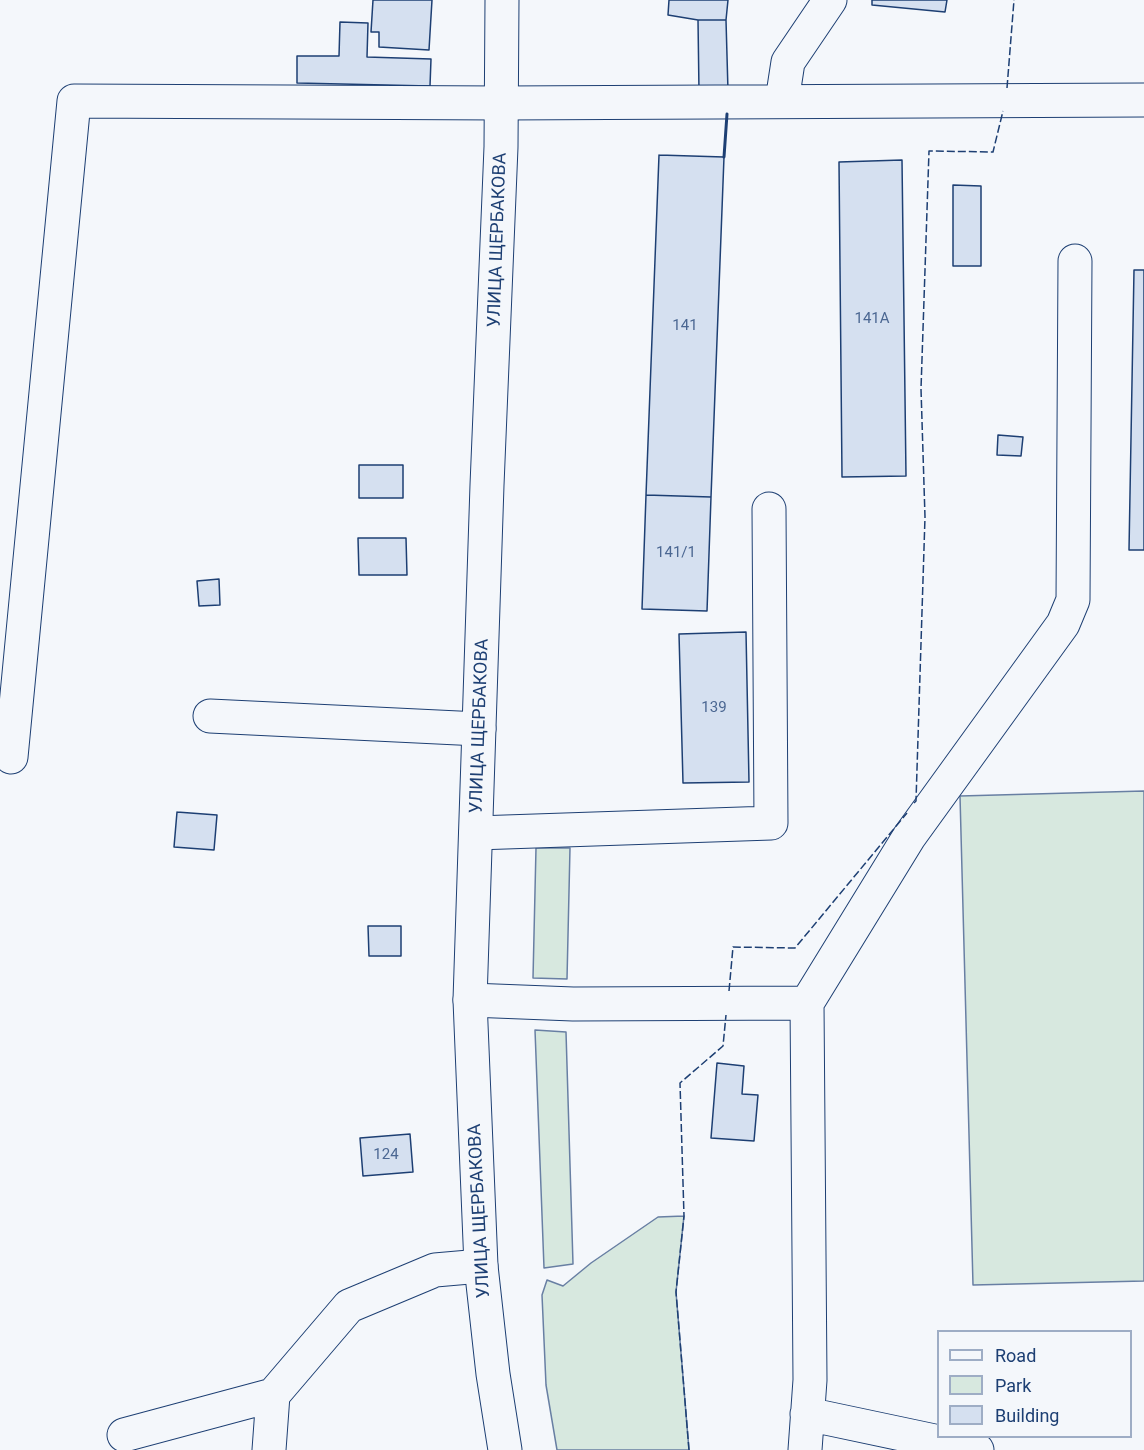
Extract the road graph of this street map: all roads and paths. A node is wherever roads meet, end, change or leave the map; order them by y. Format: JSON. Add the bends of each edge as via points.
{"nodes":[{"id":1,"x":502,"y":0,"type":"edge"},
{"id":2,"x":830,"y":0,"type":"edge"},
{"id":3,"x":1144,"y":100,"type":"edge"},
{"id":4,"x":782,"y":101,"type":"junction"},
{"id":5,"x":502,"y":103,"type":"junction"},
{"id":6,"x":1075,"y":261,"type":"dead end"},
{"id":7,"x":770,"y":509,"type":"dead end"},
{"id":8,"x":210,"y":716,"type":"dead end"},
{"id":9,"x":479,"y":729,"type":"junction"},
{"id":10,"x":11,"y":757,"type":"dead end"},
{"id":11,"x":476,"y":833,"type":"junction"},
{"id":12,"x":470,"y":1000,"type":"junction"},
{"id":13,"x":807,"y":1003,"type":"junction"},
{"id":14,"x":481,"y":1266,"type":"junction"},
{"id":15,"x":273,"y":1395,"type":"junction"},
{"id":16,"x":807,"y":1413,"type":"junction"},
{"id":17,"x":124,"y":1435,"type":"dead end"},
{"id":18,"x":269,"y":1450,"type":"edge"},
{"id":19,"x":505,"y":1450,"type":"edge"},
{"id":20,"x":805,"y":1450,"type":"edge"},
{"id":21,"x":977,"y":1450,"type":"edge"}],
"edges":[{"from":1,"to":5,"type":"main road","name":"УЛИЦА ЩЕРБАКОВА"},
{"from":2,"to":4,"type":"main road","via":[[788,62]]},
{"from":3,"to":4,"type":"main road"},
{"from":4,"to":5,"type":"main road"},
{"from":5,"to":9,"type":"main road","name":"УЛИЦА ЩЕРБАКОВА"},
{"from":5,"to":10,"type":"main road","via":[[74,101]]},
{"from":6,"to":13,"type":"main road","via":[[1073,600],[1063,624],[909,837]]},
{"from":7,"to":11,"type":"main road","via":[[771,824]]},
{"from":8,"to":9,"type":"main road"},
{"from":9,"to":11,"type":"main road","name":"УЛИЦА ЩЕРБАКОВА"},
{"from":11,"to":12,"type":"main road","name":"УЛИЦА ЩЕРБАКОВА"},
{"from":12,"to":13,"type":"main road","via":[[573,1004]]},
{"from":12,"to":14,"type":"main road","name":"УЛИЦА ЩЕРБАКОВА"},
{"from":13,"to":16,"type":"main road"},
{"from":14,"to":15,"type":"main road","via":[[435,1270],[349,1306]]},
{"from":14,"to":19,"type":"main road","name":"УЛИЦА ЩЕРБАКОВА"},
{"from":15,"to":17,"type":"main road"},
{"from":15,"to":18,"type":"main road"},
{"from":16,"to":20,"type":"main road"},
{"from":16,"to":21,"type":"main road"}]}
